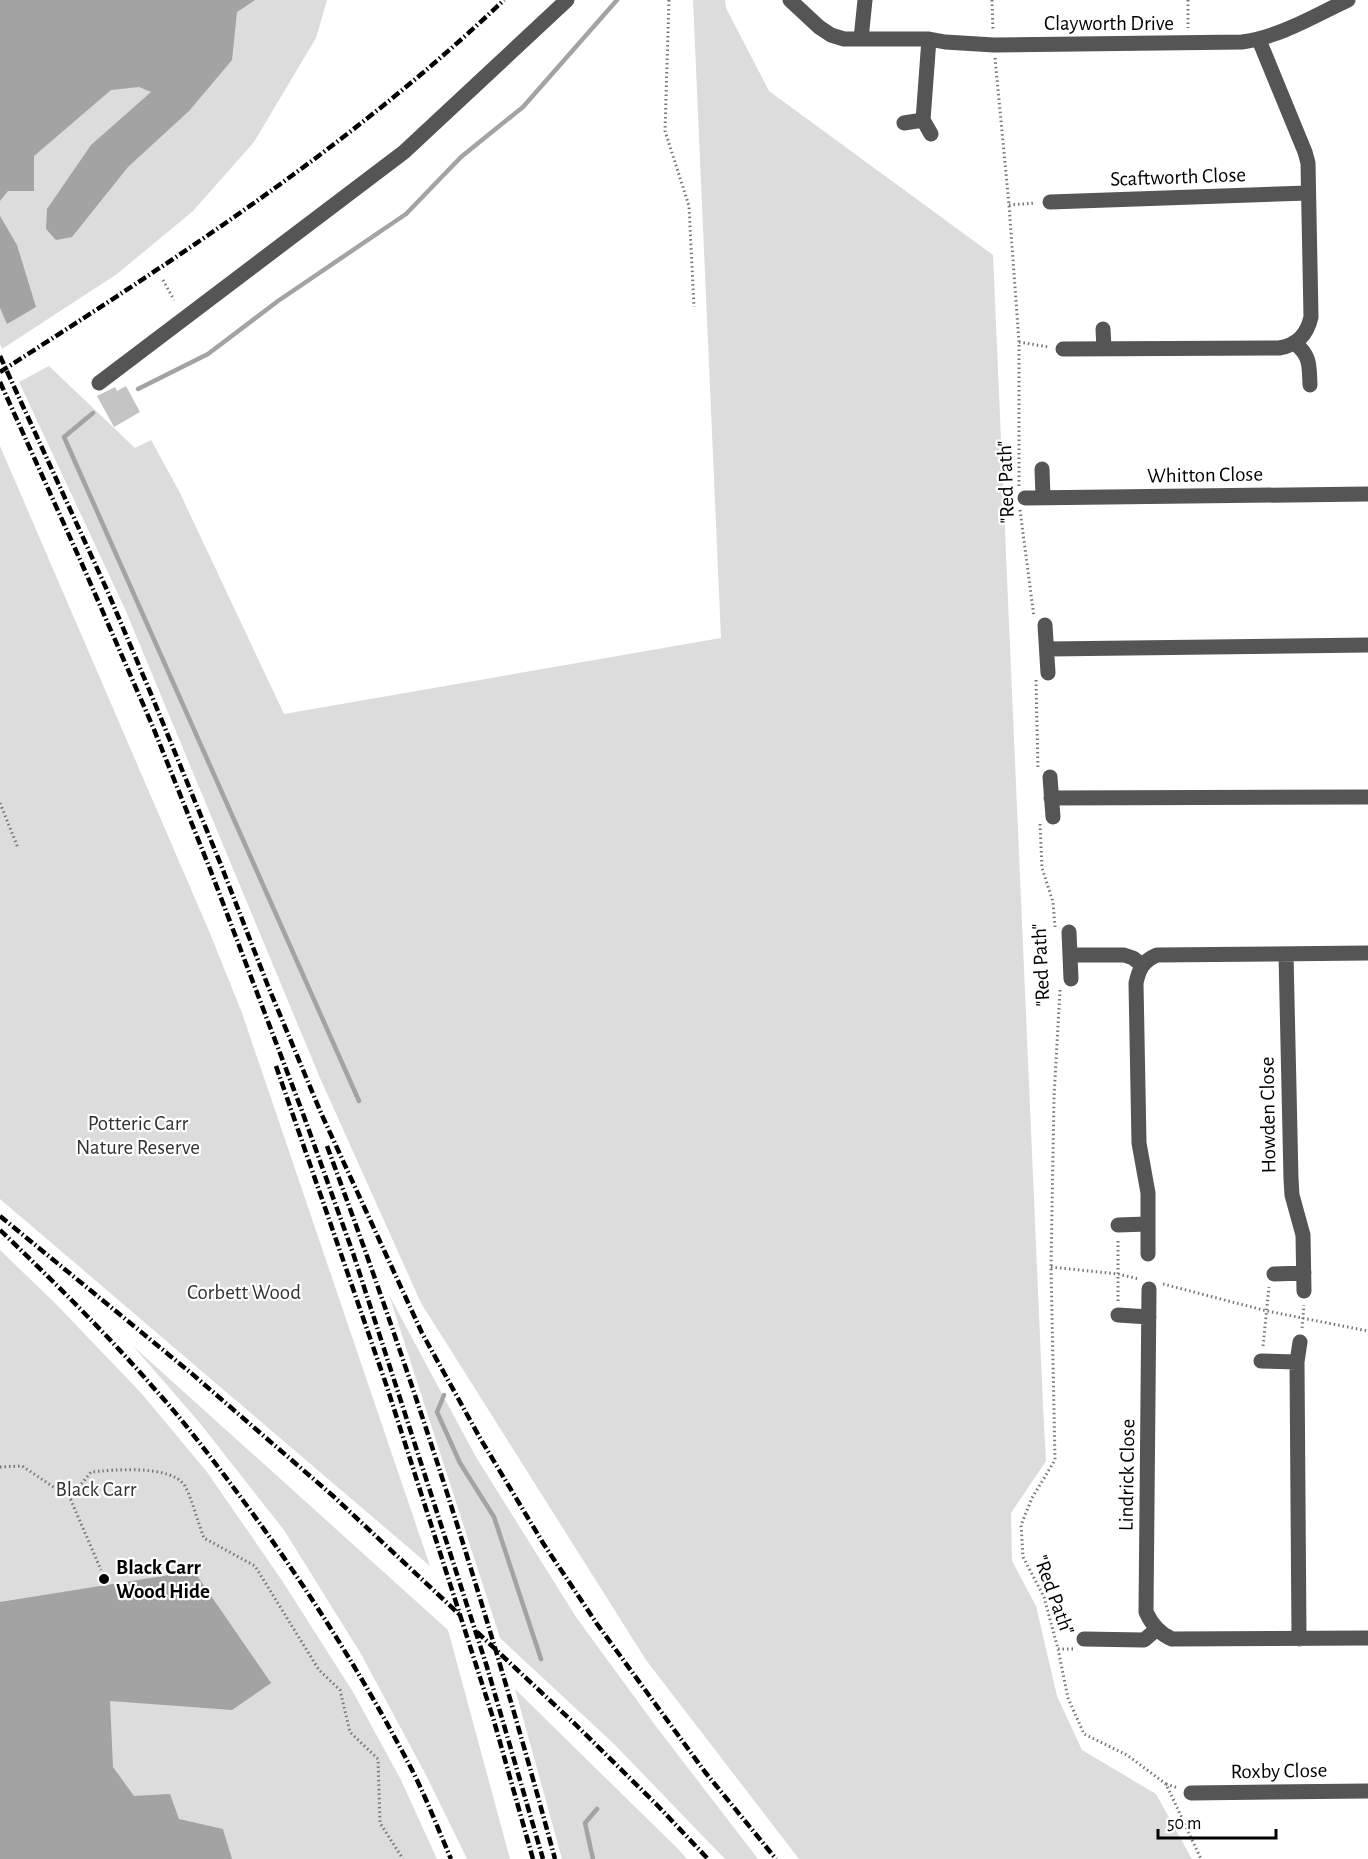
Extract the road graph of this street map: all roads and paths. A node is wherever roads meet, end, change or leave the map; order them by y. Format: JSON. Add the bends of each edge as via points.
{"nodes":[{"id":1,"x":567,"y":0,"type":"edge"},
{"id":2,"x":669,"y":0,"type":"edge"},
{"id":3,"x":790,"y":0,"type":"edge"},
{"id":4,"x":865,"y":0,"type":"edge"},
{"id":5,"x":992,"y":0,"type":"edge"},
{"id":6,"x":1188,"y":0,"type":"edge"},
{"id":7,"x":1348,"y":0,"type":"edge"},
{"id":8,"x":861,"y":39,"type":"junction"},
{"id":9,"x":929,"y":39,"type":"junction"},
{"id":10,"x":1259,"y":40,"type":"junction"},
{"id":11,"x":1188,"y":43,"type":"junction"},
{"id":12,"x":994,"y":45,"type":"junction"},
{"id":13,"x":923,"y":120,"type":"junction"},
{"id":14,"x":904,"y":123,"type":"dead end"},
{"id":15,"x":931,"y":134,"type":"dead end"},
{"id":16,"x":1308,"y":193,"type":"junction"},
{"id":17,"x":1050,"y":202,"type":"joint"},
{"id":18,"x":1009,"y":205,"type":"junction"},
{"id":19,"x":163,"y":280,"type":"dead end"},
{"id":20,"x":174,"y":300,"type":"dead end"},
{"id":21,"x":694,"y":308,"type":"dead end"},
{"id":22,"x":1103,"y":329,"type":"dead end"},
{"id":23,"x":1019,"y":342,"type":"junction"},
{"id":24,"x":1295,"y":343,"type":"junction"},
{"id":25,"x":1104,"y":348,"type":"junction"},
{"id":26,"x":1063,"y":349,"type":"joint"},
{"id":27,"x":99,"y":383,"type":"dead end"},
{"id":28,"x":1310,"y":385,"type":"dead end"},
{"id":29,"x":1042,"y":469,"type":"dead end"},
{"id":30,"x":1368,"y":494,"type":"edge"},
{"id":31,"x":1021,"y":498,"type":"junction"},
{"id":32,"x":1043,"y":498,"type":"junction"},
{"id":33,"x":1040,"y":625,"type":"joint"},
{"id":34,"x":1368,"y":645,"type":"edge"},
{"id":35,"x":1048,"y":649,"type":"junction"},
{"id":36,"x":1042,"y":676,"type":"joint"},
{"id":37,"x":1044,"y":777,"type":"joint"},
{"id":38,"x":1368,"y":797,"type":"edge"},
{"id":39,"x":1051,"y":798,"type":"junction"},
{"id":40,"x":0,"y":803,"type":"edge"},
{"id":41,"x":1046,"y":820,"type":"joint"},
{"id":42,"x":18,"y":848,"type":"dead end"},
{"id":43,"x":1062,"y":933,"type":"joint"},
{"id":44,"x":1368,"y":953,"type":"edge"},
{"id":45,"x":1286,"y":954,"type":"junction"},
{"id":46,"x":1071,"y":955,"type":"junction"},
{"id":47,"x":1142,"y":965,"type":"junction"},
{"id":48,"x":1065,"y":982,"type":"joint"},
{"id":49,"x":1147,"y":1224,"type":"junction"},
{"id":50,"x":1118,"y":1225,"type":"joint"},
{"id":51,"x":1148,"y":1254,"type":"dead end"},
{"id":52,"x":1052,"y":1267,"type":"junction"},
{"id":53,"x":1304,"y":1273,"type":"junction"},
{"id":54,"x":1118,"y":1274,"type":"junction"},
{"id":55,"x":1274,"y":1274,"type":"joint"},
{"id":56,"x":1150,"y":1285,"type":"junction"},
{"id":57,"x":1304,"y":1291,"type":"joint"},
{"id":58,"x":1267,"y":1311,"type":"junction"},
{"id":59,"x":1118,"y":1315,"type":"joint"},
{"id":60,"x":1149,"y":1317,"type":"junction"},
{"id":61,"x":1304,"y":1318,"type":"junction"},
{"id":62,"x":1368,"y":1331,"type":"edge"},
{"id":63,"x":1300,"y":1342,"type":"joint"},
{"id":64,"x":1261,"y":1361,"type":"joint"},
{"id":65,"x":1297,"y":1362,"type":"junction"},
{"id":66,"x":0,"y":1467,"type":"edge"},
{"id":67,"x":70,"y":1498,"type":"junction"},
{"id":68,"x":101,"y":1570,"type":"dead end"},
{"id":69,"x":1157,"y":1629,"type":"junction"},
{"id":70,"x":1368,"y":1638,"type":"edge"},
{"id":71,"x":1084,"y":1639,"type":"dead end"},
{"id":72,"x":1299,"y":1639,"type":"junction"},
{"id":73,"x":1368,"y":1791,"type":"edge"},
{"id":74,"x":1191,"y":1793,"type":"dead end"},
{"id":75,"x":403,"y":1859,"type":"edge"},
{"id":76,"x":1201,"y":1859,"type":"edge"}],
"edges":[{"from":1,"to":27,"type":"street","via":[[404,152]]},
{"from":2,"to":21,"type":"path","via":[[665,131],[689,206]]},
{"from":3,"to":8,"type":"street","name":"Clayworth Drive","via":[[831,34]]},
{"from":4,"to":8,"type":"street"},
{"from":5,"to":12,"type":"path","name":"\"Red Path\""},
{"from":6,"to":11,"type":"path"},
{"from":7,"to":10,"type":"street","name":"Clayworth Drive"},
{"from":8,"to":9,"type":"street","name":"Clayworth Drive"},
{"from":9,"to":12,"type":"street","name":"Clayworth Drive"},
{"from":9,"to":13,"type":"street"},
{"from":10,"to":11,"type":"street","name":"Clayworth Drive"},
{"from":10,"to":16,"type":"street","via":[[1305,152]]},
{"from":11,"to":12,"type":"street","name":"Clayworth Drive"},
{"from":12,"to":18,"type":"path","name":"\"Red Path\""},
{"from":13,"to":14,"type":"street"},
{"from":13,"to":15,"type":"street"},
{"from":16,"to":17,"type":"street","name":"Scaftworth Close"},
{"from":16,"to":24,"type":"street","via":[[1311,317],[1303,336]]},
{"from":17,"to":18,"type":"path"},
{"from":18,"to":23,"type":"path","name":"\"Red Path\""},
{"from":19,"to":20,"type":"path"},
{"from":22,"to":25,"type":"street"},
{"from":23,"to":26,"type":"path"},
{"from":23,"to":31,"type":"path","name":"\"Red Path\""},
{"from":24,"to":25,"type":"street","via":[[1280,348]]},
{"from":24,"to":28,"type":"street","via":[[1308,357]]},
{"from":25,"to":26,"type":"street"},
{"from":29,"to":32,"type":"street"},
{"from":30,"to":32,"type":"street","name":"Whitton Close"},
{"from":31,"to":32,"type":"street","name":"Whitton Close"},
{"from":31,"to":33,"type":"path","name":"\"Red Path\""},
{"from":33,"to":35,"type":"street"},
{"from":34,"to":35,"type":"street"},
{"from":35,"to":36,"type":"street"},
{"from":36,"to":37,"type":"path"},
{"from":37,"to":39,"type":"street"},
{"from":38,"to":39,"type":"street"},
{"from":39,"to":41,"type":"street"},
{"from":40,"to":42,"type":"path"},
{"from":41,"to":43,"type":"path","name":"\"Red Path\"","via":[[1042,868]]},
{"from":43,"to":46,"type":"street"},
{"from":44,"to":45,"type":"street"},
{"from":45,"to":47,"type":"street","via":[[1157,955]]},
{"from":45,"to":53,"type":"street","name":"Howden Close","via":[[1290,1179],[1303,1235]]},
{"from":46,"to":47,"type":"street","via":[[1124,956]]},
{"from":46,"to":48,"type":"street"},
{"from":47,"to":49,"type":"street","via":[[1136,983],[1139,1143],[1148,1193]]},
{"from":48,"to":52,"type":"path","name":"\"Red Path\"","via":[[1060,996],[1054,1097]]},
{"from":49,"to":50,"type":"street"},
{"from":49,"to":51,"type":"street"},
{"from":50,"to":54,"type":"path"},
{"from":52,"to":54,"type":"path"},
{"from":52,"to":76,"type":"path","name":"\"Red Path\"","via":[[1055,1460],[1021,1525],[1023,1557],[1044,1598],[1068,1698],[1084,1734],[1127,1755],[1166,1784]]},
{"from":53,"to":55,"type":"street"},
{"from":53,"to":57,"type":"street","name":"Howden Close"},
{"from":54,"to":56,"type":"path"},
{"from":54,"to":59,"type":"path"},
{"from":55,"to":58,"type":"path","via":[[1269,1275]]},
{"from":56,"to":58,"type":"path"},
{"from":56,"to":60,"type":"street","name":"Lindrick Close"},
{"from":57,"to":61,"type":"path"},
{"from":58,"to":61,"type":"path"},
{"from":58,"to":64,"type":"path"},
{"from":59,"to":60,"type":"street"},
{"from":60,"to":69,"type":"street","name":"Lindrick Close","via":[[1146,1612]]},
{"from":61,"to":62,"type":"path"},
{"from":61,"to":63,"type":"path"},
{"from":63,"to":65,"type":"street"},
{"from":64,"to":65,"type":"street"},
{"from":65,"to":72,"type":"street"},
{"from":66,"to":67,"type":"path","via":[[22,1466]]},
{"from":67,"to":68,"type":"path"},
{"from":67,"to":75,"type":"path","via":[[91,1472],[127,1469],[165,1473],[184,1484],[204,1538],[255,1566],[319,1670],[340,1690],[350,1732],[378,1759],[380,1823]]},
{"from":69,"to":71,"type":"street","via":[[1144,1640]]},
{"from":69,"to":72,"type":"street","via":[[1172,1639]]},
{"from":70,"to":72,"type":"street"},
{"from":73,"to":74,"type":"street","name":"Roxby Close"}]}
